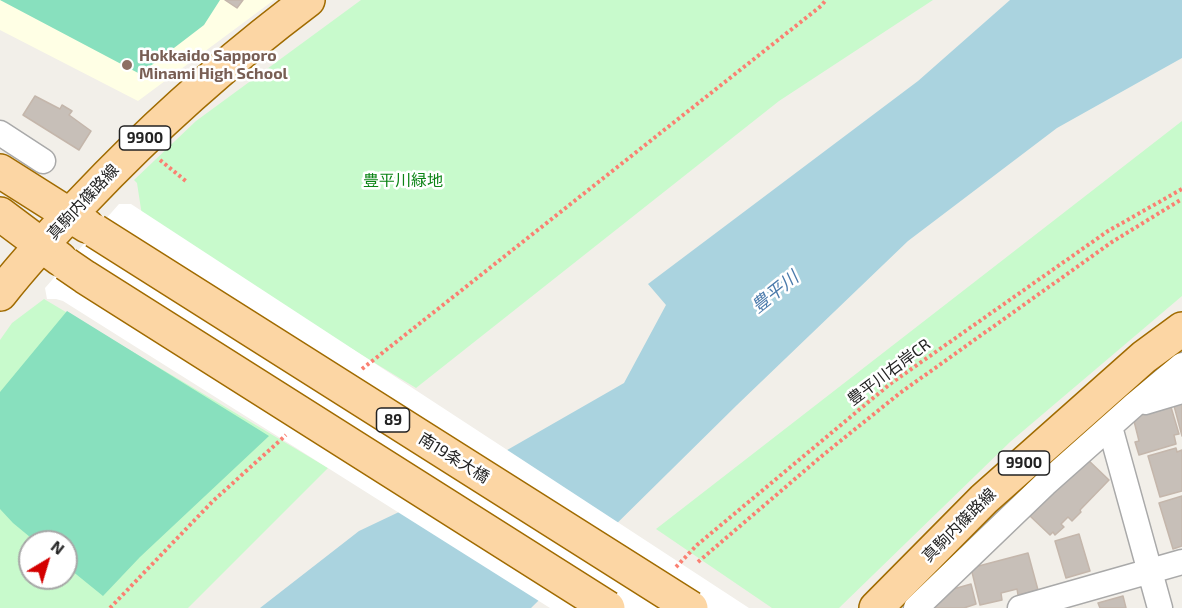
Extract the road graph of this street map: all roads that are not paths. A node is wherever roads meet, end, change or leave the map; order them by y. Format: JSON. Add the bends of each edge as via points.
{"nodes":[{"id":1,"x":308,"y":0,"type":"edge"},
{"id":2,"x":0,"y":133,"type":"edge"},
{"id":3,"x":44,"y":161,"type":"dead end"},
{"id":4,"x":0,"y":171,"type":"edge"},
{"id":5,"x":0,"y":214,"type":"edge"},
{"id":6,"x":82,"y":223,"type":"junction"},
{"id":7,"x":54,"y":255,"type":"junction"},
{"id":8,"x":0,"y":294,"type":"edge"},
{"id":9,"x":1182,"y":329,"type":"edge"},
{"id":10,"x":1182,"y":365,"type":"edge"},
{"id":11,"x":1182,"y":391,"type":"edge"},
{"id":12,"x":1134,"y":405,"type":"junction"},
{"id":13,"x":1110,"y":427,"type":"junction"},
{"id":14,"x":1182,"y":562,"type":"edge"},
{"id":15,"x":1150,"y":572,"type":"junction"},
{"id":16,"x":608,"y":608,"type":"edge"},
{"id":17,"x":691,"y":608,"type":"edge"},
{"id":18,"x":876,"y":608,"type":"edge"},
{"id":19,"x":916,"y":608,"type":"edge"},
{"id":20,"x":1020,"y":608,"type":"edge"},
{"id":21,"x":1160,"y":608,"type":"edge"}],
"edges":[{"from":1,"to":6,"type":"main road","name":"真駒内篠路線","number":"9900","via":[[202,85],[114,168]]},
{"from":2,"to":3,"type":"street"},
{"from":4,"to":6,"type":"main road","number":"89"},
{"from":5,"to":7,"type":"main road"},
{"from":6,"to":7,"type":"main road","name":"真駒内篠路線","number":"9900"},
{"from":6,"to":17,"type":"main road","name":"南19条大橋","number":"89","bridge":true},
{"from":7,"to":8,"type":"main road","name":"真駒内篠路線","number":"9900"},
{"from":7,"to":16,"type":"main road","bridge":true},
{"from":9,"to":18,"type":"main road","name":"真駒内篠路線","number":"9900","via":[[1144,357],[984,499]]},
{"from":10,"to":12,"type":"street"},
{"from":11,"to":12,"type":"street"},
{"from":12,"to":13,"type":"street"},
{"from":13,"to":15,"type":"street"},
{"from":13,"to":19,"type":"street"},
{"from":14,"to":15,"type":"street"},
{"from":15,"to":20,"type":"street"},
{"from":15,"to":21,"type":"street"}]}
